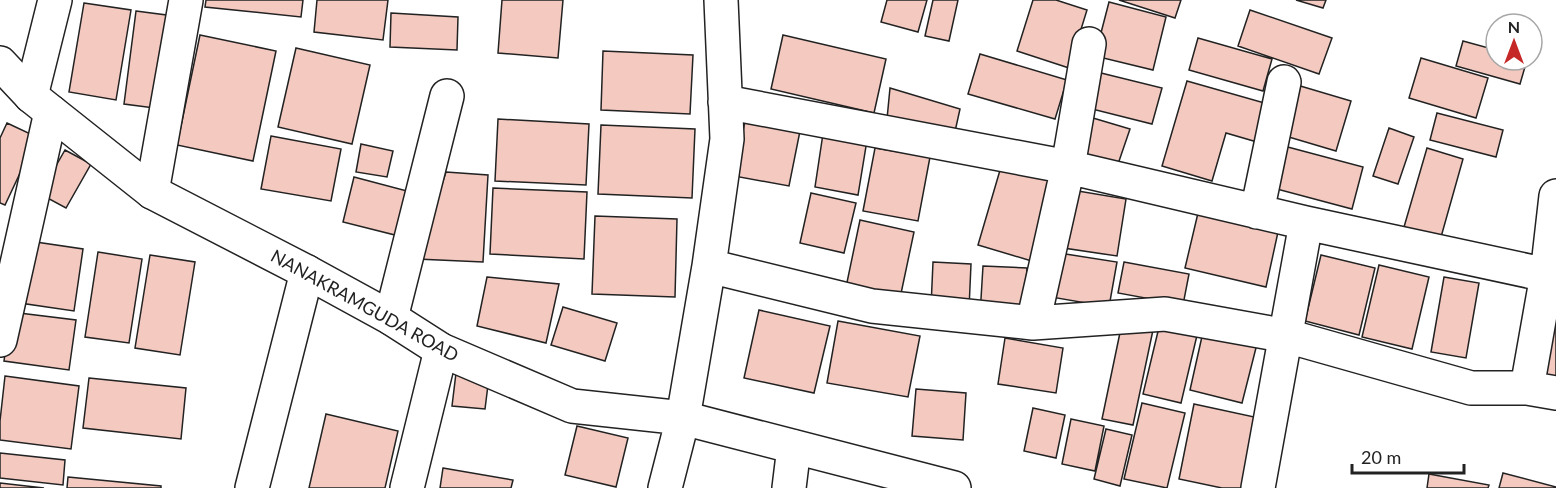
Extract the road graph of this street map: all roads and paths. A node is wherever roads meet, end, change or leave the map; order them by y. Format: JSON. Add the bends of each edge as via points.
{"nodes":[{"id":1,"x":55,"y":0,"type":"edge"},
{"id":2,"x":186,"y":0,"type":"edge"},
{"id":3,"x":721,"y":0,"type":"edge"},
{"id":4,"x":1089,"y":44,"type":"dead end"},
{"id":5,"x":0,"y":63,"type":"edge"},
{"id":6,"x":1284,"y":82,"type":"dead end"},
{"id":7,"x":447,"y":96,"type":"dead end"},
{"id":8,"x":725,"y":102,"type":"junction"},
{"id":9,"x":41,"y":104,"type":"junction"},
{"id":10,"x":1068,"y":167,"type":"junction"},
{"id":11,"x":152,"y":192,"type":"junction"},
{"id":12,"x":1556,"y":196,"type":"edge"},
{"id":13,"x":1257,"y":212,"type":"junction"},
{"id":14,"x":1306,"y":223,"type":"junction"},
{"id":15,"x":12,"y":225,"type":"edge"},
{"id":16,"x":709,"y":266,"type":"junction"},
{"id":17,"x":307,"y":272,"type":"junction"},
{"id":18,"x":1546,"y":275,"type":"junction"},
{"id":19,"x":391,"y":318,"type":"junction"},
{"id":20,"x":1033,"y":323,"type":"junction"},
{"id":21,"x":1287,"y":336,"type":"junction"},
{"id":22,"x":0,"y":340,"type":"edge"},
{"id":23,"x":441,"y":350,"type":"junction"},
{"id":24,"x":1541,"y":390,"type":"edge"},
{"id":25,"x":683,"y":418,"type":"junction"},
{"id":26,"x":794,"y":447,"type":"junction"},
{"id":27,"x":252,"y":488,"type":"edge"},
{"id":28,"x":407,"y":488,"type":"edge"},
{"id":29,"x":665,"y":488,"type":"edge"},
{"id":30,"x":789,"y":488,"type":"edge"},
{"id":31,"x":954,"y":488,"type":"edge"},
{"id":32,"x":1258,"y":488,"type":"edge"}],
"edges":[{"from":1,"to":9,"type":"street"},
{"from":2,"to":11,"type":"street"},
{"from":3,"to":8,"type":"street"},
{"from":4,"to":10,"type":"street"},
{"from":5,"to":9,"type":"street","name":"NANAKRAMGUDA ROAD"},
{"from":6,"to":13,"type":"street"},
{"from":7,"to":19,"type":"street"},
{"from":8,"to":10,"type":"street"},
{"from":8,"to":16,"type":"street","via":[[727,139]]},
{"from":9,"to":11,"type":"street","name":"NANAKRAMGUDA ROAD"},
{"from":9,"to":15,"type":"street"},
{"from":10,"to":13,"type":"street"},
{"from":10,"to":20,"type":"street"},
{"from":11,"to":17,"type":"street","name":"NANAKRAMGUDA ROAD"},
{"from":12,"to":18,"type":"street"},
{"from":13,"to":14,"type":"street"},
{"from":14,"to":18,"type":"street"},
{"from":14,"to":21,"type":"street"},
{"from":15,"to":22,"type":"street"},
{"from":16,"to":20,"type":"street","via":[[872,306]]},
{"from":16,"to":25,"type":"street"},
{"from":17,"to":19,"type":"street","name":"NANAKRAMGUDA ROAD"},
{"from":17,"to":27,"type":"street"},
{"from":18,"to":24,"type":"street"},
{"from":19,"to":23,"type":"street","name":"NANAKRAMGUDA ROAD"},
{"from":20,"to":21,"type":"street","via":[[1165,314]]},
{"from":21,"to":24,"type":"street","via":[[1471,388]]},
{"from":21,"to":32,"type":"street"},
{"from":23,"to":25,"type":"street","name":"NANAKRAMGUDA ROAD","via":[[572,406]]},
{"from":23,"to":28,"type":"street"},
{"from":25,"to":26,"type":"street","name":"NANAKRAMGUDA ROAD"},
{"from":25,"to":29,"type":"street"},
{"from":26,"to":30,"type":"street"},
{"from":26,"to":31,"type":"street","name":"NANAKRAMGUDA ROAD"}]}
